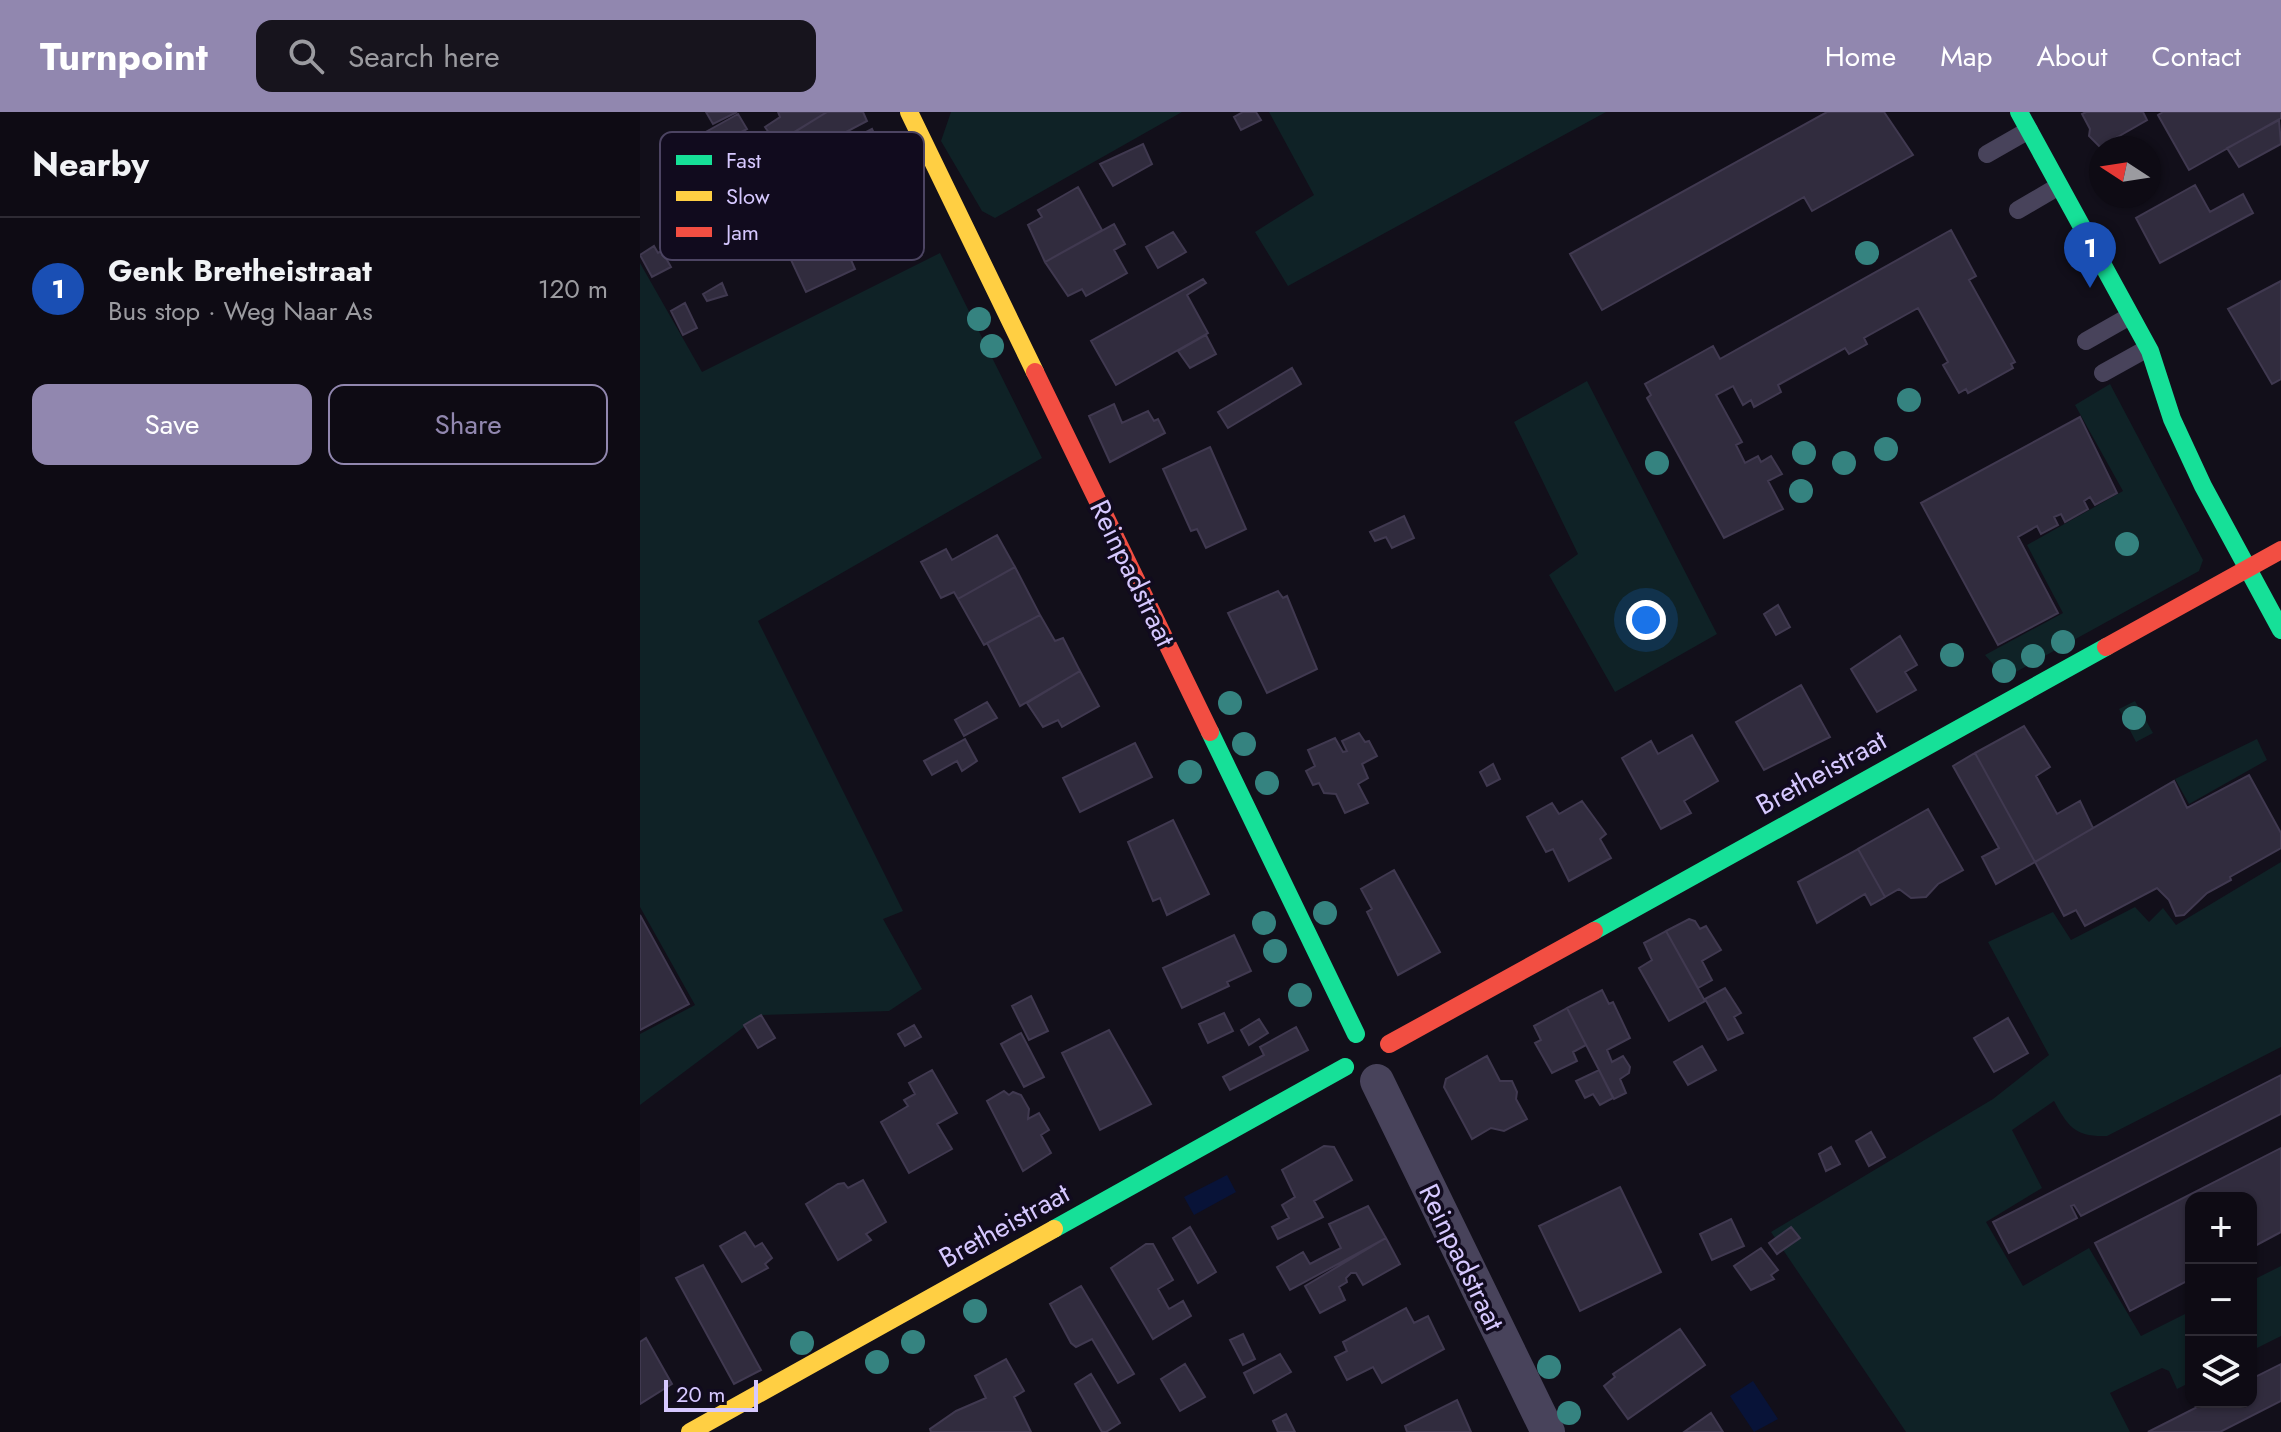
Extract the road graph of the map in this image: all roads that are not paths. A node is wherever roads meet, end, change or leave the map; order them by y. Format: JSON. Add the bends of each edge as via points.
{"nodes":[{"id":1,"x":2019,"y":112,"type":"edge"},
{"id":2,"x":2029,"y":130,"type":"junction"},
{"id":3,"x":924,"y":135,"type":"edge"},
{"id":4,"x":1987,"y":154,"type":"dead end"},
{"id":5,"x":2059,"y":186,"type":"junction"},
{"id":6,"x":2018,"y":210,"type":"dead end"},
{"id":7,"x":2130,"y":316,"type":"junction"},
{"id":8,"x":2086,"y":341,"type":"dead end"},
{"id":9,"x":2152,"y":355,"type":"junction"},
{"id":10,"x":2103,"y":373,"type":"dead end"},
{"id":11,"x":2188,"y":406,"type":"dead end"},
{"id":12,"x":2275,"y":553,"type":"edge"},
{"id":13,"x":2247,"y":568,"type":"junction"},
{"id":14,"x":2281,"y":630,"type":"edge"},
{"id":15,"x":1993,"y":685,"type":"dead end"},
{"id":16,"x":2003,"y":704,"type":"junction"},
{"id":17,"x":1356,"y":1034,"type":"junction"},
{"id":18,"x":1389,"y":1044,"type":"junction"},
{"id":19,"x":1345,"y":1067,"type":"junction"},
{"id":20,"x":1377,"y":1081,"type":"junction"},
{"id":21,"x":690,"y":1432,"type":"edge"},
{"id":22,"x":1548,"y":1432,"type":"edge"}],
"edges":[{"from":1,"to":2,"type":"street"},
{"from":2,"to":4,"type":"lane"},
{"from":2,"to":5,"type":"street"},
{"from":3,"to":17,"type":"street","name":"Reinpadstraat"},
{"from":5,"to":6,"type":"lane"},
{"from":5,"to":7,"type":"street"},
{"from":7,"to":8,"type":"lane"},
{"from":7,"to":9,"type":"street"},
{"from":9,"to":10,"type":"lane"},
{"from":9,"to":11,"type":"street"},
{"from":9,"to":13,"type":"street","via":[[2172,419]]},
{"from":12,"to":13,"type":"street","name":"Bretheistraat"},
{"from":13,"to":14,"type":"street"},
{"from":13,"to":16,"type":"street","name":"Bretheistraat"},
{"from":15,"to":16,"type":"lane"},
{"from":16,"to":18,"type":"street","name":"Bretheistraat"},
{"from":17,"to":18,"type":"street","via":[[1375,1032]]},
{"from":17,"to":19,"type":"street","via":[[1343,1052]]},
{"from":18,"to":20,"type":"street","via":[[1392,1066]]},
{"from":19,"to":20,"type":"street","via":[[1360,1082]]},
{"from":19,"to":21,"type":"street","name":"Bretheistraat"},
{"from":20,"to":22,"type":"street","name":"Reinpadstraat"}]}
